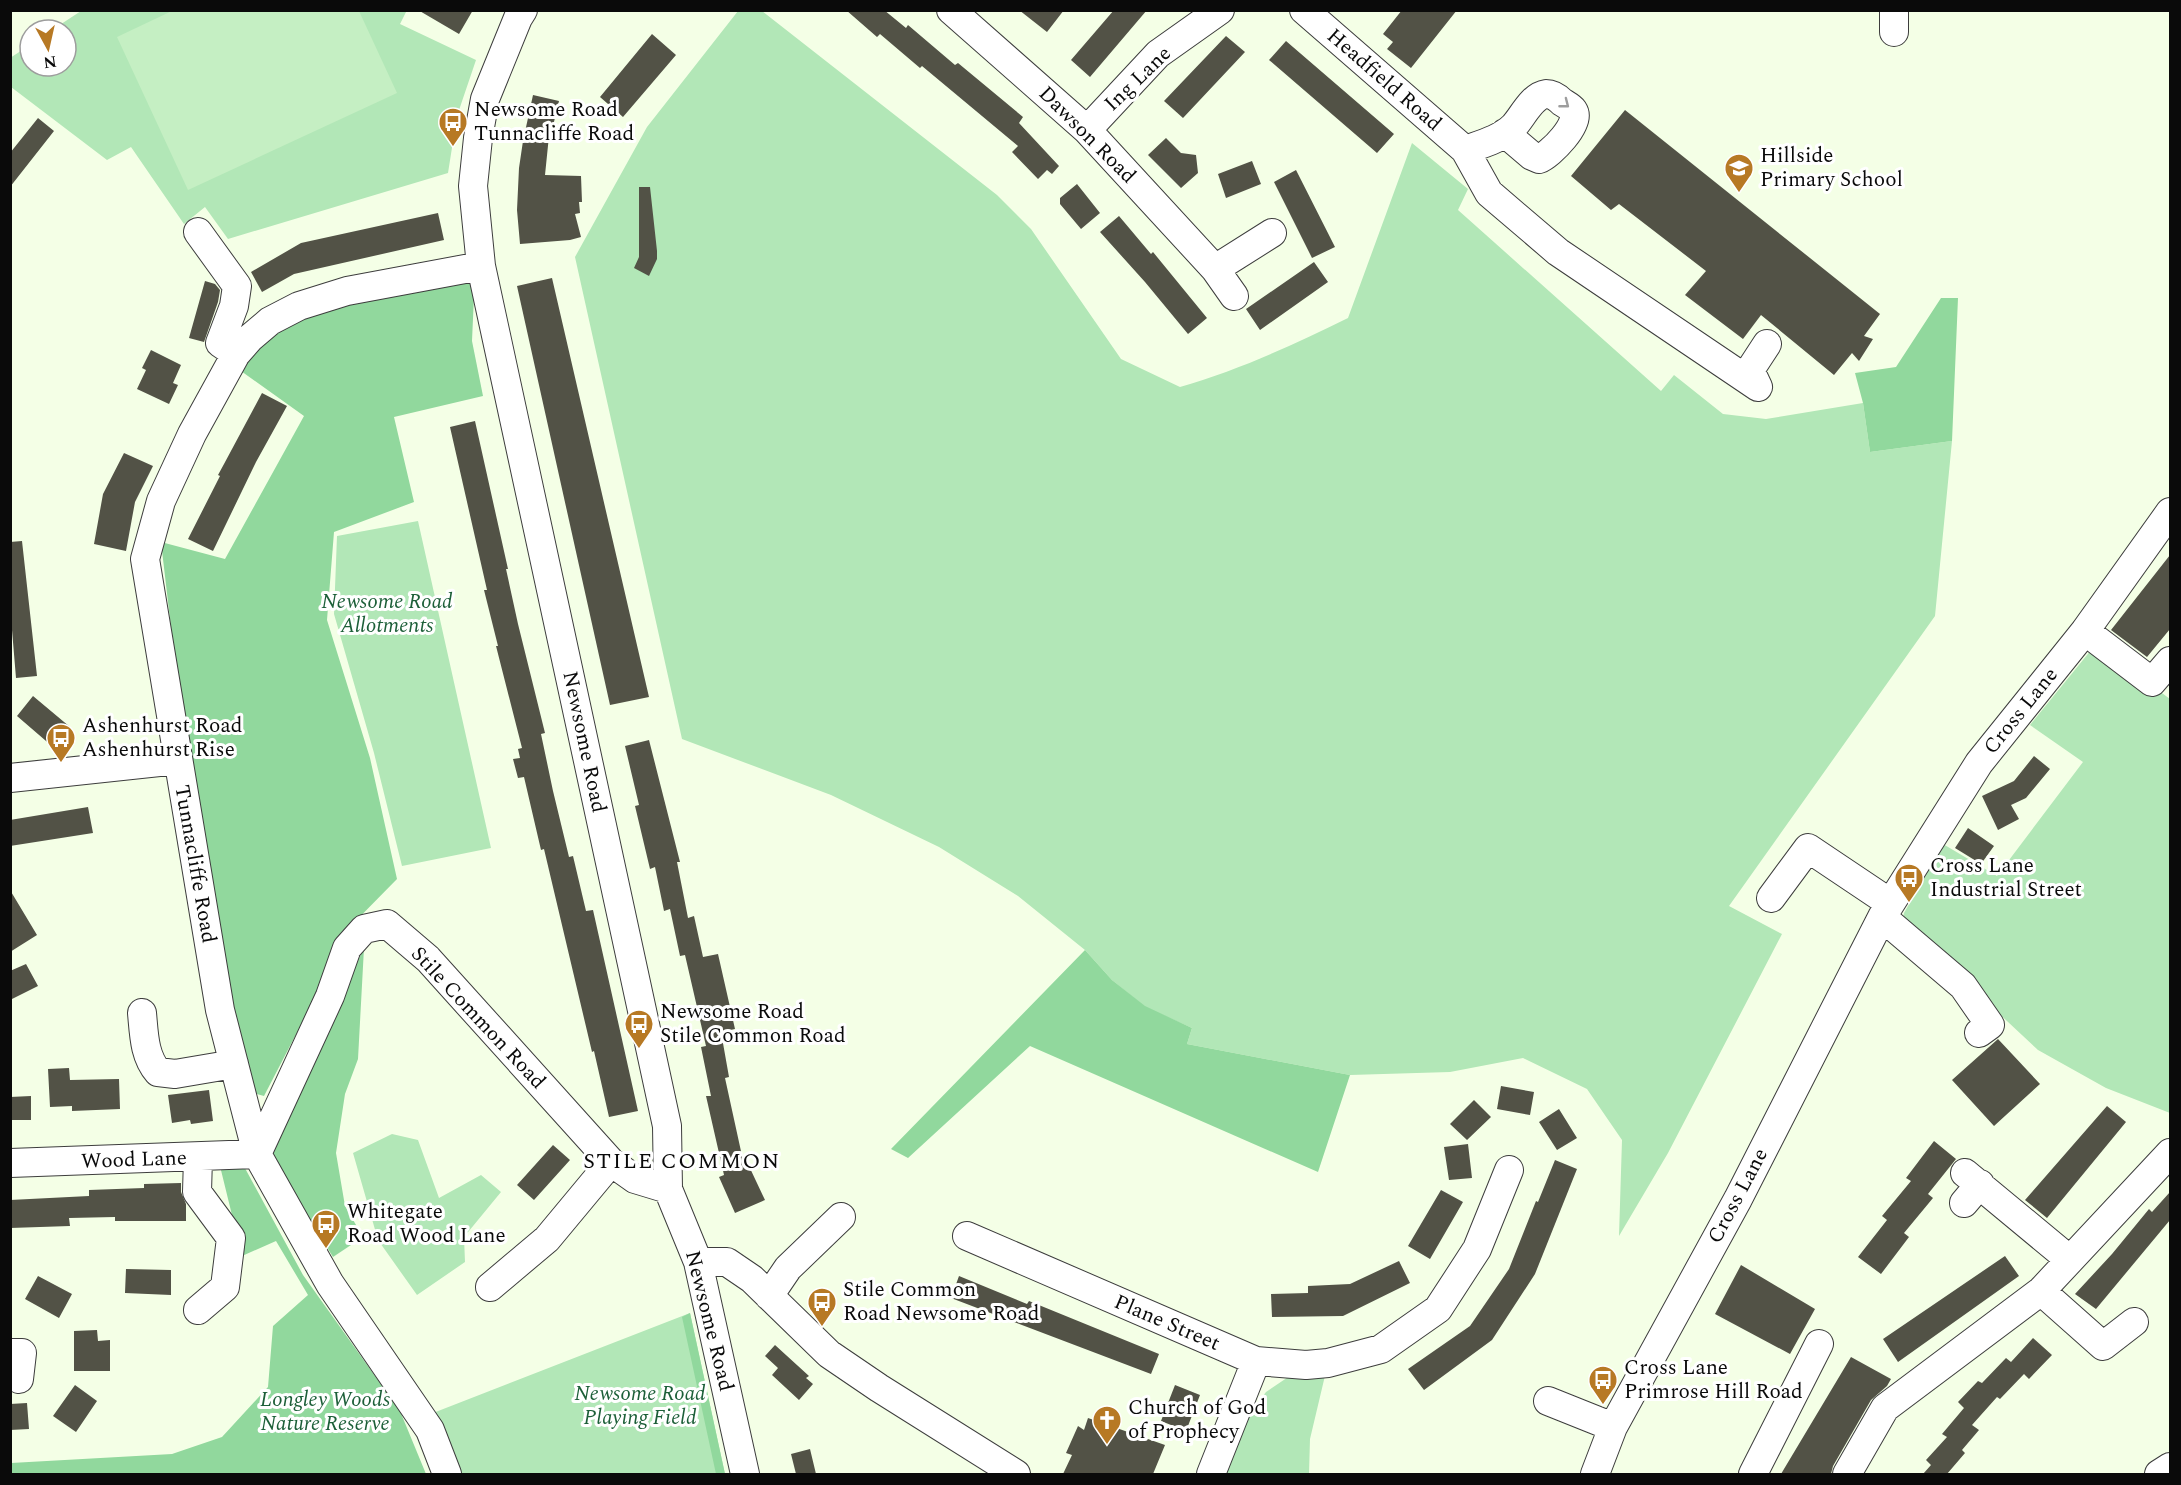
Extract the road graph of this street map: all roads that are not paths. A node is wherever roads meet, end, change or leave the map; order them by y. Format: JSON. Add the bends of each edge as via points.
{"nodes":[{"id":1,"x":523,"y":10,"type":"edge"},
{"id":2,"x":951,"y":10,"type":"edge"},
{"id":3,"x":1220,"y":10,"type":"edge"},
{"id":4,"x":1304,"y":10,"type":"edge"},
{"id":5,"x":1087,"y":130,"type":"junction"},
{"id":6,"x":1502,"y":135,"type":"dead end"},
{"id":7,"x":1465,"y":150,"type":"junction"},
{"id":8,"x":198,"y":232,"type":"dead end"},
{"id":9,"x":1272,"y":233,"type":"dead end"},
{"id":10,"x":481,"y":266,"type":"junction"},
{"id":11,"x":1215,"y":269,"type":"junction"},
{"id":12,"x":1234,"y":296,"type":"dead end"},
{"id":13,"x":1767,"y":344,"type":"dead end"},
{"id":14,"x":236,"y":354,"type":"junction"},
{"id":15,"x":2170,"y":512,"type":"edge"},
{"id":16,"x":2085,"y":631,"type":"junction"},
{"id":17,"x":2170,"y":660,"type":"edge"},
{"id":18,"x":178,"y":760,"type":"junction"},
{"id":19,"x":10,"y":778,"type":"edge"},
{"id":20,"x":1771,"y":898,"type":"dead end"},
{"id":21,"x":1886,"y":910,"type":"junction"},
{"id":22,"x":142,"y":1013,"type":"dead end"},
{"id":23,"x":1979,"y":1033,"type":"dead end"},
{"id":24,"x":234,"y":1064,"type":"junction"},
{"id":25,"x":2170,"y":1153,"type":"edge"},
{"id":26,"x":257,"y":1154,"type":"junction"},
{"id":27,"x":198,"y":1158,"type":"junction"},
{"id":28,"x":610,"y":1162,"type":"junction"},
{"id":29,"x":10,"y":1163,"type":"edge"},
{"id":30,"x":1509,"y":1170,"type":"dead end"},
{"id":31,"x":1969,"y":1187,"type":"dead end"},
{"id":32,"x":668,"y":1189,"type":"junction"},
{"id":33,"x":841,"y":1217,"type":"dead end"},
{"id":34,"x":967,"y":1236,"type":"dead end"},
{"id":35,"x":2070,"y":1260,"type":"junction"},
{"id":36,"x":698,"y":1262,"type":"junction"},
{"id":37,"x":490,"y":1287,"type":"dead end"},
{"id":38,"x":2041,"y":1292,"type":"junction"},
{"id":39,"x":769,"y":1296,"type":"junction"},
{"id":40,"x":198,"y":1310,"type":"dead end"},
{"id":41,"x":2134,"y":1322,"type":"dead end"},
{"id":42,"x":1819,"y":1344,"type":"dead end"},
{"id":43,"x":1256,"y":1361,"type":"junction"},
{"id":44,"x":1548,"y":1401,"type":"dead end"},
{"id":45,"x":1613,"y":1427,"type":"junction"},
{"id":46,"x":2170,"y":1467,"type":"edge"},
{"id":47,"x":447,"y":1474,"type":"edge"},
{"id":48,"x":746,"y":1474,"type":"edge"},
{"id":49,"x":1016,"y":1474,"type":"edge"},
{"id":50,"x":1211,"y":1474,"type":"edge"},
{"id":51,"x":1595,"y":1474,"type":"edge"},
{"id":52,"x":1753,"y":1474,"type":"edge"},
{"id":53,"x":1847,"y":1474,"type":"edge"},
{"id":54,"x":2159,"y":1474,"type":"edge"}],
"edges":[{"from":1,"to":10,"type":"street","name":"Newsome Road","via":[[486,99],[478,138],[473,186]]},
{"from":2,"to":5,"type":"street","name":"Dawson Road"},
{"from":3,"to":5,"type":"street","name":"Ing Lane","via":[[1158,54]]},
{"from":4,"to":7,"type":"street","name":"Headfield Road"},
{"from":5,"to":11,"type":"street","name":"Dawson Road"},
{"from":6,"to":7,"type":"street"},
{"from":7,"to":13,"type":"street","name":"Headfield Road","via":[[1489,193],[1558,252],[1758,387],[1750,370]]},
{"from":8,"to":14,"type":"street","via":[[237,286],[220,344]]},
{"from":9,"to":11,"type":"street"},
{"from":10,"to":14,"type":"street","name":"Tunnacliffe Road","via":[[347,291],[299,306],[270,321]]},
{"from":10,"to":32,"type":"street","name":"Newsome Road","via":[[668,1126]]},
{"from":11,"to":12,"type":"street","name":"Dawson Road"},
{"from":14,"to":18,"type":"street","name":"Tunnacliffe Road","via":[[161,501],[145,559]]},
{"from":15,"to":16,"type":"street","name":"Cross Lane"},
{"from":16,"to":17,"type":"street","via":[[2151,682]]},
{"from":16,"to":21,"type":"street","name":"Cross Lane","via":[[1979,763]]},
{"from":18,"to":19,"type":"street"},
{"from":18,"to":24,"type":"street","name":"Tunnacliffe Road","via":[[220,1010]]},
{"from":20,"to":21,"type":"street","via":[[1808,848]]},
{"from":21,"to":23,"type":"street","via":[[1963,986],[1990,1024]]},
{"from":21,"to":45,"type":"street","name":"Cross Lane","via":[[1738,1199]]},
{"from":22,"to":24,"type":"street","via":[[150,1063],[158,1072],[175,1074]]},
{"from":24,"to":26,"type":"street","name":"Tunnacliffe Road"},
{"from":25,"to":35,"type":"street"},
{"from":26,"to":27,"type":"street","name":"Wood Lane"},
{"from":26,"to":28,"type":"street","name":"Stile Common Road","via":[[330,996],[347,948],[364,929],[387,924],[428,959]]},
{"from":26,"to":47,"type":"street","name":"Tunnacliffe Road","via":[[330,1284],[430,1430]]},
{"from":27,"to":29,"type":"street","name":"Wood Lane"},
{"from":27,"to":40,"type":"street","via":[[197,1192],[231,1238],[225,1287]]},
{"from":28,"to":32,"type":"street","name":"Stile Common Road","via":[[635,1179]]},
{"from":28,"to":37,"type":"street","via":[[547,1239]]},
{"from":30,"to":43,"type":"street","name":"Plane Street","via":[[1477,1250],[1438,1309],[1381,1349],[1328,1363]]},
{"from":31,"to":35,"type":"street"},
{"from":32,"to":36,"type":"street","name":"Newsome Road"},
{"from":33,"to":39,"type":"street","via":[[788,1268]]},
{"from":34,"to":43,"type":"street","name":"Plane Street"},
{"from":35,"to":38,"type":"street"},
{"from":36,"to":39,"type":"street","via":[[727,1262]]},
{"from":36,"to":48,"type":"street","name":"Newsome Road"},
{"from":38,"to":41,"type":"street","via":[[2103,1346]]},
{"from":38,"to":53,"type":"street","via":[[1885,1408]]},
{"from":39,"to":49,"type":"street","via":[[829,1354]]},
{"from":42,"to":52,"type":"street"},
{"from":43,"to":50,"type":"street"},
{"from":44,"to":45,"type":"street"},
{"from":45,"to":51,"type":"street","name":"Cross Lane"},
{"from":46,"to":54,"type":"street"}]}
